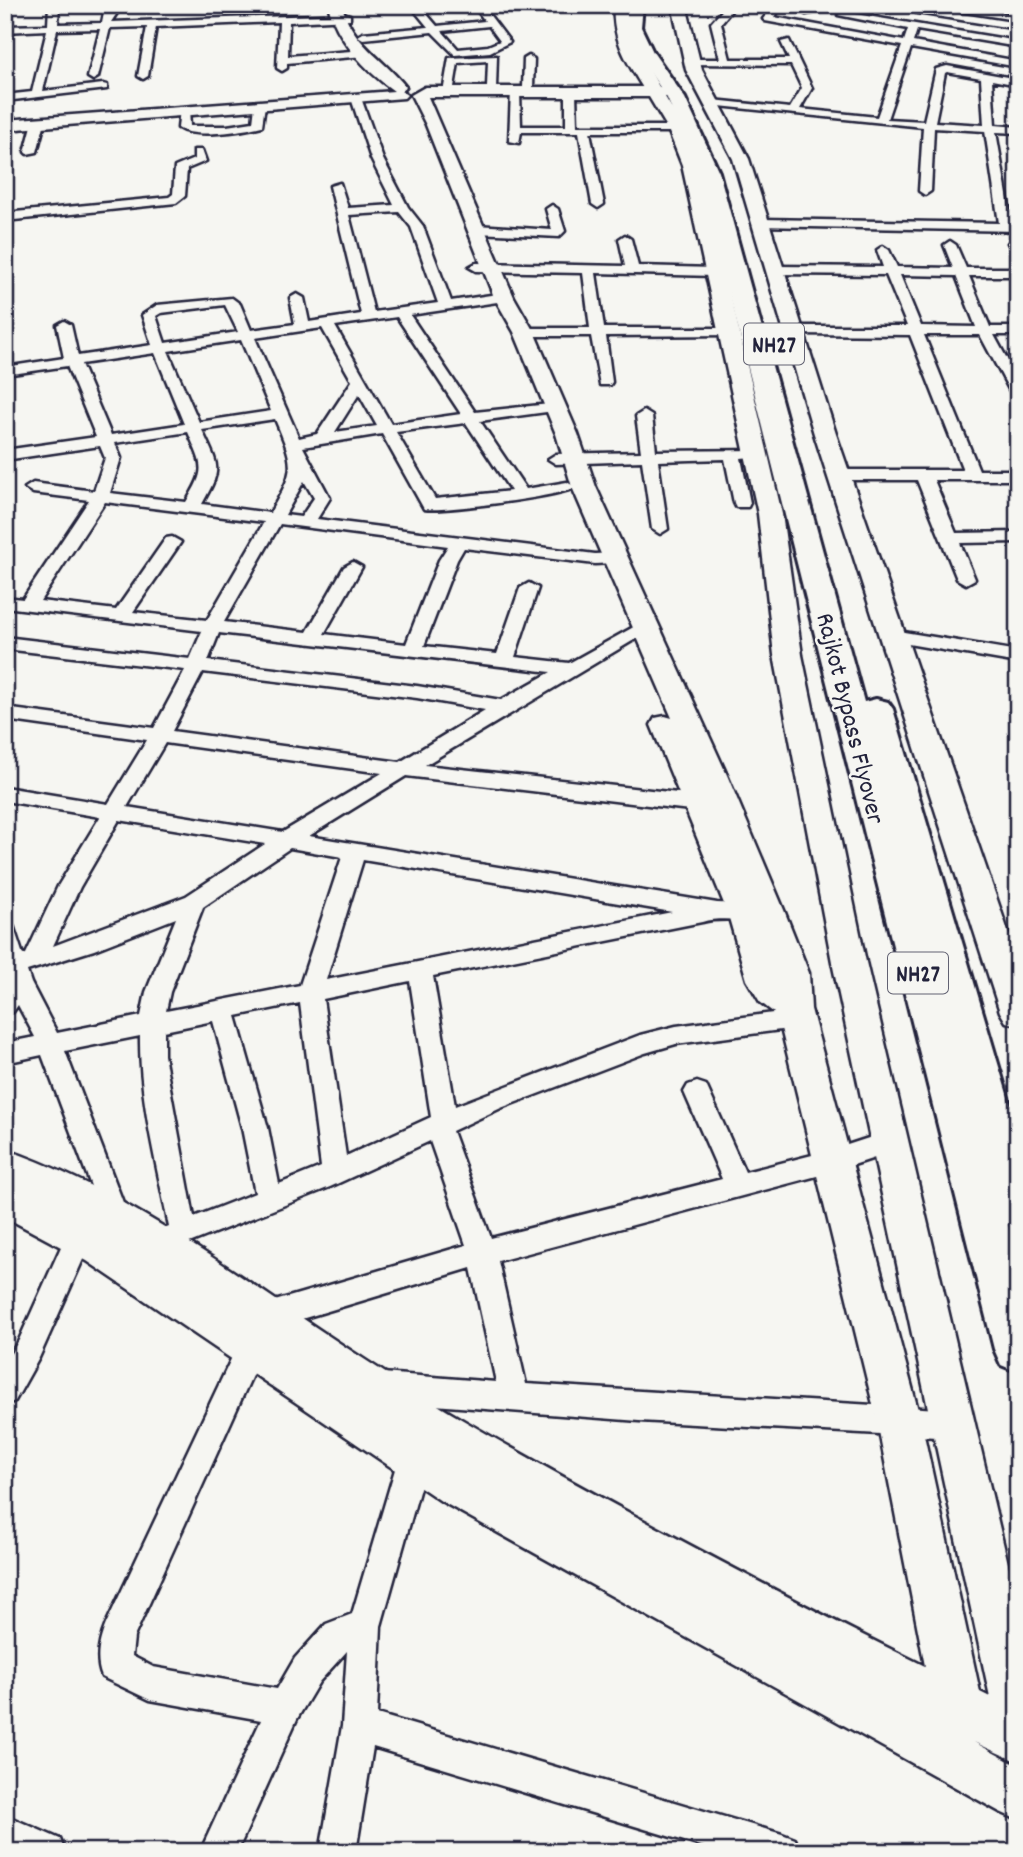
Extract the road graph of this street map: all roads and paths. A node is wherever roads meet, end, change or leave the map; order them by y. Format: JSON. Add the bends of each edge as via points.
{"nodes":[{"id":1,"x":9,"y":5,"type":"edge"},
{"id":2,"x":54,"y":5,"type":"edge"},
{"id":3,"x":414,"y":5,"type":"edge"},
{"id":4,"x":477,"y":5,"type":"edge"},
{"id":5,"x":622,"y":5,"type":"edge"},
{"id":6,"x":635,"y":5,"type":"edge"},
{"id":7,"x":678,"y":5,"type":"edge"},
{"id":8,"x":732,"y":5,"type":"edge"},
{"id":9,"x":779,"y":5,"type":"edge"},
{"id":10,"x":851,"y":5,"type":"edge"},
{"id":11,"x":986,"y":5,"type":"edge"},
{"id":12,"x":917,"y":7,"type":"edge"},
{"id":13,"x":110,"y":9,"type":"edge"},
{"id":14,"x":218,"y":10,"type":"dead end"},
{"id":15,"x":806,"y":10,"type":"dead end"},
{"id":16,"x":1018,"y":10,"type":"edge"},
{"id":17,"x":341,"y":11,"type":"edge"},
{"id":18,"x":123,"y":13,"type":"dead end"},
{"id":19,"x":5,"y":15,"type":"edge"},
{"id":20,"x":843,"y":15,"type":"junction"},
{"id":21,"x":651,"y":17,"type":"edge"},
{"id":22,"x":284,"y":19,"type":"junction"},
{"id":23,"x":269,"y":20,"type":"junction"},
{"id":24,"x":492,"y":23,"type":"junction"},
{"id":25,"x":788,"y":23,"type":"junction"},
{"id":26,"x":152,"y":24,"type":"junction"},
{"id":27,"x":108,"y":25,"type":"junction"},
{"id":28,"x":1018,"y":26,"type":"edge"},
{"id":29,"x":53,"y":27,"type":"junction"},
{"id":30,"x":914,"y":27,"type":"junction"},
{"id":31,"x":5,"y":29,"type":"edge"},
{"id":32,"x":433,"y":29,"type":"junction"},
{"id":33,"x":363,"y":36,"type":"junction"},
{"id":34,"x":786,"y":41,"type":"dead end"},
{"id":35,"x":907,"y":43,"type":"junction"},
{"id":36,"x":1018,"y":44,"type":"edge"},
{"id":37,"x":364,"y":53,"type":"junction"},
{"id":38,"x":903,"y":55,"type":"junction"},
{"id":39,"x":529,"y":59,"type":"dead end"},
{"id":40,"x":726,"y":62,"type":"junction"},
{"id":41,"x":794,"y":62,"type":"junction"},
{"id":42,"x":1018,"y":64,"type":"edge"},
{"id":43,"x":1018,"y":75,"type":"edge"},
{"id":44,"x":93,"y":76,"type":"dead end"},
{"id":45,"x":143,"y":76,"type":"dead end"},
{"id":46,"x":986,"y":76,"type":"junction"},
{"id":47,"x":671,"y":78,"type":"junction"},
{"id":48,"x":1018,"y":82,"type":"edge"},
{"id":49,"x":103,"y":87,"type":"dead end"},
{"id":50,"x":449,"y":87,"type":"junction"},
{"id":51,"x":492,"y":87,"type":"junction"},
{"id":52,"x":521,"y":90,"type":"junction"},
{"id":53,"x":410,"y":91,"type":"junction"},
{"id":54,"x":571,"y":92,"type":"junction"},
{"id":55,"x":37,"y":95,"type":"junction"},
{"id":56,"x":356,"y":98,"type":"junction"},
{"id":57,"x":5,"y":99,"type":"edge"},
{"id":58,"x":713,"y":103,"type":"junction"},
{"id":59,"x":794,"y":111,"type":"junction"},
{"id":60,"x":5,"y":119,"type":"edge"},
{"id":61,"x":881,"y":121,"type":"junction"},
{"id":62,"x":39,"y":122,"type":"junction"},
{"id":63,"x":5,"y":125,"type":"edge"},
{"id":64,"x":929,"y":125,"type":"junction"},
{"id":65,"x":515,"y":129,"type":"junction"},
{"id":66,"x":578,"y":129,"type":"junction"},
{"id":67,"x":676,"y":129,"type":"junction"},
{"id":68,"x":990,"y":129,"type":"junction"},
{"id":69,"x":1018,"y":130,"type":"edge"},
{"id":70,"x":514,"y":143,"type":"dead end"},
{"id":71,"x":31,"y":152,"type":"dead end"},
{"id":72,"x":198,"y":152,"type":"dead end"},
{"id":73,"x":336,"y":186,"type":"dead end"},
{"id":74,"x":925,"y":191,"type":"dead end"},
{"id":75,"x":598,"y":204,"type":"dead end"},
{"id":76,"x":402,"y":208,"type":"junction"},
{"id":77,"x":552,"y":209,"type":"dead end"},
{"id":78,"x":342,"y":212,"type":"junction"},
{"id":79,"x":5,"y":217,"type":"edge"},
{"id":80,"x":761,"y":223,"type":"junction"},
{"id":81,"x":1012,"y":227,"type":"edge"},
{"id":82,"x":477,"y":229,"type":"junction"},
{"id":83,"x":625,"y":239,"type":"dead end"},
{"id":84,"x":950,"y":245,"type":"dead end"},
{"id":85,"x":883,"y":250,"type":"dead end"},
{"id":86,"x":485,"y":267,"type":"junction"},
{"id":87,"x":589,"y":270,"type":"junction"},
{"id":88,"x":775,"y":270,"type":"junction"},
{"id":89,"x":633,"y":271,"type":"junction"},
{"id":90,"x":889,"y":271,"type":"junction"},
{"id":91,"x":714,"y":272,"type":"junction"},
{"id":92,"x":961,"y":272,"type":"junction"},
{"id":93,"x":1018,"y":272,"type":"edge"},
{"id":94,"x":297,"y":298,"type":"dead end"},
{"id":95,"x":498,"y":298,"type":"junction"},
{"id":96,"x":446,"y":307,"type":"junction"},
{"id":97,"x":402,"y":314,"type":"junction"},
{"id":98,"x":369,"y":318,"type":"junction"},
{"id":99,"x":64,"y":325,"type":"dead end"},
{"id":100,"x":327,"y":325,"type":"junction"},
{"id":101,"x":303,"y":328,"type":"junction"},
{"id":102,"x":793,"y":330,"type":"junction"},
{"id":103,"x":914,"y":331,"type":"junction"},
{"id":104,"x":985,"y":331,"type":"junction"},
{"id":105,"x":1018,"y":331,"type":"edge"},
{"id":106,"x":524,"y":332,"type":"junction"},
{"id":107,"x":728,"y":332,"type":"junction"},
{"id":108,"x":600,"y":333,"type":"junction"},
{"id":109,"x":245,"y":335,"type":"junction"},
{"id":110,"x":159,"y":348,"type":"junction"},
{"id":111,"x":72,"y":361,"type":"junction"},
{"id":112,"x":5,"y":371,"type":"edge"},
{"id":113,"x":360,"y":380,"type":"junction"},
{"id":114,"x":605,"y":382,"type":"dead end"},
{"id":115,"x":1018,"y":393,"type":"edge"},
{"id":116,"x":545,"y":407,"type":"junction"},
{"id":117,"x":280,"y":414,"type":"junction"},
{"id":118,"x":643,"y":416,"type":"dead end"},
{"id":119,"x":474,"y":418,"type":"junction"},
{"id":120,"x":194,"y":428,"type":"junction"},
{"id":121,"x":386,"y":429,"type":"junction"},
{"id":122,"x":323,"y":438,"type":"junction"},
{"id":123,"x":104,"y":440,"type":"junction"},
{"id":124,"x":298,"y":452,"type":"junction"},
{"id":125,"x":5,"y":454,"type":"edge"},
{"id":126,"x":744,"y":454,"type":"junction"},
{"id":127,"x":649,"y":456,"type":"junction"},
{"id":128,"x":566,"y":458,"type":"junction"},
{"id":129,"x":923,"y":474,"type":"junction"},
{"id":130,"x":972,"y":474,"type":"junction"},
{"id":131,"x":838,"y":475,"type":"junction"},
{"id":132,"x":1018,"y":475,"type":"edge"},
{"id":133,"x":567,"y":487,"type":"junction"},
{"id":134,"x":33,"y":488,"type":"dead end"},
{"id":135,"x":101,"y":494,"type":"junction"},
{"id":136,"x":522,"y":495,"type":"junction"},
{"id":137,"x":742,"y":503,"type":"dead end"},
{"id":138,"x":430,"y":505,"type":"junction"},
{"id":139,"x":191,"y":508,"type":"junction"},
{"id":140,"x":275,"y":518,"type":"junction"},
{"id":141,"x":306,"y":522,"type":"junction"},
{"id":142,"x":660,"y":529,"type":"dead end"},
{"id":143,"x":404,"y":535,"type":"junction"},
{"id":144,"x":1018,"y":537,"type":"edge"},
{"id":145,"x":951,"y":538,"type":"junction"},
{"id":146,"x":172,"y":542,"type":"dead end"},
{"id":147,"x":459,"y":542,"type":"junction"},
{"id":148,"x":604,"y":558,"type":"junction"},
{"id":149,"x":353,"y":567,"type":"dead end"},
{"id":150,"x":966,"y":579,"type":"dead end"},
{"id":151,"x":529,"y":588,"type":"dead end"},
{"id":152,"x":832,"y":596,"type":"junction"},
{"id":153,"x":5,"y":602,"type":"edge"},
{"id":154,"x":28,"y":605,"type":"junction"},
{"id":155,"x":121,"y":616,"type":"junction"},
{"id":156,"x":213,"y":626,"type":"junction"},
{"id":157,"x":637,"y":633,"type":"junction"},
{"id":158,"x":892,"y":636,"type":"junction"},
{"id":159,"x":313,"y":638,"type":"junction"},
{"id":160,"x":5,"y":643,"type":"edge"},
{"id":161,"x":413,"y":650,"type":"junction"},
{"id":162,"x":1018,"y":657,"type":"edge"},
{"id":163,"x":504,"y":660,"type":"junction"},
{"id":164,"x":197,"y":666,"type":"junction"},
{"id":165,"x":571,"y":669,"type":"junction"},
{"id":166,"x":505,"y":707,"type":"junction"},
{"id":167,"x":5,"y":714,"type":"edge"},
{"id":168,"x":160,"y":735,"type":"junction"},
{"id":169,"x":404,"y":769,"type":"junction"},
{"id":170,"x":5,"y":794,"type":"edge"},
{"id":171,"x":710,"y":804,"type":"junction"},
{"id":172,"x":113,"y":812,"type":"junction"},
{"id":173,"x":287,"y":840,"type":"junction"},
{"id":174,"x":355,"y":852,"type":"junction"},
{"id":175,"x":194,"y":902,"type":"junction"},
{"id":176,"x":717,"y":911,"type":"junction"},
{"id":177,"x":755,"y":911,"type":"junction"},
{"id":178,"x":5,"y":931,"type":"edge"},
{"id":179,"x":19,"y":969,"type":"edge"},
{"id":180,"x":420,"y":971,"type":"junction"},
{"id":181,"x":310,"y":992,"type":"junction"},
{"id":182,"x":5,"y":1006,"type":"edge"},
{"id":183,"x":222,"y":1010,"type":"junction"},
{"id":184,"x":1018,"y":1012,"type":"edge"},
{"id":185,"x":795,"y":1014,"type":"junction"},
{"id":186,"x":152,"y":1024,"type":"junction"},
{"id":187,"x":50,"y":1044,"type":"junction"},
{"id":188,"x":5,"y":1053,"type":"edge"},
{"id":189,"x":697,"y":1092,"type":"dead end"},
{"id":190,"x":442,"y":1124,"type":"junction"},
{"id":191,"x":890,"y":1142,"type":"junction"},
{"id":192,"x":832,"y":1161,"type":"junction"},
{"id":193,"x":335,"y":1173,"type":"junction"},
{"id":194,"x":738,"y":1186,"type":"junction"},
{"id":195,"x":7,"y":1196,"type":"edge"},
{"id":196,"x":269,"y":1199,"type":"junction"},
{"id":197,"x":1018,"y":1208,"type":"edge"},
{"id":198,"x":98,"y":1228,"type":"junction"},
{"id":199,"x":171,"y":1238,"type":"junction"},
{"id":200,"x":482,"y":1253,"type":"junction"},
{"id":201,"x":259,"y":1332,"type":"junction"},
{"id":202,"x":1018,"y":1349,"type":"edge"},
{"id":203,"x":368,"y":1386,"type":"junction"},
{"id":204,"x":5,"y":1391,"type":"edge"},
{"id":205,"x":514,"y":1397,"type":"junction"},
{"id":206,"x":899,"y":1421,"type":"junction"},
{"id":207,"x":954,"y":1424,"type":"junction"},
{"id":208,"x":418,"y":1439,"type":"junction"},
{"id":209,"x":365,"y":1626,"type":"junction"},
{"id":210,"x":285,"y":1707,"type":"junction"},
{"id":211,"x":958,"y":1707,"type":"junction"},
{"id":212,"x":1018,"y":1713,"type":"edge"},
{"id":213,"x":359,"y":1726,"type":"junction"},
{"id":214,"x":1018,"y":1737,"type":"edge"},
{"id":215,"x":1018,"y":1794,"type":"edge"},
{"id":216,"x":5,"y":1833,"type":"edge"},
{"id":217,"x":47,"y":1852,"type":"edge"},
{"id":218,"x":218,"y":1852,"type":"edge"},
{"id":219,"x":338,"y":1852,"type":"edge"},
{"id":220,"x":782,"y":1852,"type":"edge"}],
"edges":[{"from":1,"to":19,"type":"street"},
{"from":2,"to":29,"type":"street"},
{"from":3,"to":32,"type":"street"},
{"from":4,"to":24,"type":"street"},
{"from":5,"to":47,"type":"main road","via":[[619,21],[624,41]]},
{"from":6,"to":47,"type":"highway","name":"Rajkot Bypass Flyover","number":"NH27","via":[[633,27]]},
{"from":7,"to":47,"type":"street"},
{"from":8,"to":40,"type":"street","via":[[716,23]]},
{"from":9,"to":25,"type":"street","via":[[768,19]]},
{"from":10,"to":15,"type":"street"},
{"from":11,"to":16,"type":"street"},
{"from":12,"to":20,"type":"street"},
{"from":12,"to":28,"type":"street"},
{"from":12,"to":30,"type":"street"},
{"from":13,"to":18,"type":"street"},
{"from":13,"to":27,"type":"street"},
{"from":14,"to":23,"type":"street","via":[[270,9]]},
{"from":17,"to":22,"type":"street"},
{"from":17,"to":33,"type":"street"},
{"from":17,"to":37,"type":"street","via":[[344,31]]},
{"from":20,"to":25,"type":"street"},
{"from":20,"to":30,"type":"street"},
{"from":21,"to":47,"type":"highway","name":"Rajkot Bypass Flyover","number":"NH27"},
{"from":22,"to":23,"type":"street"},
{"from":22,"to":37,"type":"street","via":[[282,64]]},
{"from":23,"to":26,"type":"street"},
{"from":24,"to":32,"type":"street"},
{"from":24,"to":32,"type":"street","via":[[505,42],[489,49],[455,52]]},
{"from":25,"to":35,"type":"street"},
{"from":26,"to":27,"type":"street"},
{"from":26,"to":45,"type":"street"},
{"from":27,"to":29,"type":"street"},
{"from":27,"to":44,"type":"street"},
{"from":29,"to":31,"type":"street"},
{"from":29,"to":55,"type":"street"},
{"from":30,"to":35,"type":"street"},
{"from":30,"to":36,"type":"street"},
{"from":32,"to":33,"type":"street"},
{"from":33,"to":53,"type":"street"},
{"from":34,"to":41,"type":"street"},
{"from":35,"to":38,"type":"street"},
{"from":35,"to":42,"type":"street"},
{"from":37,"to":53,"type":"street"},
{"from":38,"to":43,"type":"street"},
{"from":38,"to":61,"type":"street"},
{"from":39,"to":52,"type":"street"},
{"from":40,"to":41,"type":"street"},
{"from":40,"to":47,"type":"street"},
{"from":41,"to":59,"type":"street","via":[[807,88]]},
{"from":46,"to":48,"type":"street"},
{"from":46,"to":64,"type":"street","via":[[947,68],[940,71]]},
{"from":46,"to":68,"type":"street"},
{"from":47,"to":52,"type":"street"},
{"from":47,"to":54,"type":"street"},
{"from":47,"to":58,"type":"street"},
{"from":47,"to":67,"type":"street"},
{"from":47,"to":152,"type":"highway","name":"Rajkot Bypass Flyover","number":"NH27","via":[[709,172]]},
{"from":49,"to":55,"type":"street"},
{"from":50,"to":51,"type":"street"},
{"from":50,"to":51,"type":"street","via":[[453,61],[493,58]]},
{"from":50,"to":53,"type":"street"},
{"from":51,"to":52,"type":"street"},
{"from":52,"to":53,"type":"street"},
{"from":52,"to":54,"type":"street"},
{"from":52,"to":65,"type":"street"},
{"from":53,"to":56,"type":"street"},
{"from":53,"to":60,"type":"street"},
{"from":53,"to":82,"type":"street","via":[[434,125]]},
{"from":53,"to":86,"type":"street"},
{"from":54,"to":66,"type":"street"},
{"from":55,"to":57,"type":"street"},
{"from":56,"to":62,"type":"street"},
{"from":56,"to":76,"type":"street","via":[[377,159]]},
{"from":58,"to":59,"type":"street"},
{"from":58,"to":80,"type":"street","via":[[741,159]]},
{"from":59,"to":61,"type":"street"},
{"from":61,"to":64,"type":"street"},
{"from":62,"to":63,"type":"street"},
{"from":62,"to":71,"type":"street"},
{"from":64,"to":68,"type":"street"},
{"from":64,"to":74,"type":"street"},
{"from":65,"to":66,"type":"street"},
{"from":65,"to":70,"type":"street"},
{"from":66,"to":67,"type":"street"},
{"from":66,"to":75,"type":"street"},
{"from":67,"to":91,"type":"street","via":[[691,165]]},
{"from":68,"to":69,"type":"street"},
{"from":68,"to":81,"type":"street"},
{"from":72,"to":79,"type":"street","via":[[200,162],[181,167],[178,195],[172,200]]},
{"from":73,"to":78,"type":"street"},
{"from":76,"to":78,"type":"street"},
{"from":76,"to":96,"type":"street","via":[[417,226]]},
{"from":77,"to":82,"type":"street","via":[[559,231],[555,234]]},
{"from":78,"to":98,"type":"street"},
{"from":80,"to":81,"type":"street"},
{"from":80,"to":88,"type":"street"},
{"from":82,"to":86,"type":"street"},
{"from":83,"to":89,"type":"street"},
{"from":84,"to":92,"type":"street"},
{"from":85,"to":90,"type":"street"},
{"from":86,"to":87,"type":"street"},
{"from":86,"to":95,"type":"street"},
{"from":87,"to":89,"type":"street"},
{"from":87,"to":108,"type":"street"},
{"from":88,"to":90,"type":"street"},
{"from":88,"to":102,"type":"street"},
{"from":89,"to":91,"type":"street"},
{"from":90,"to":92,"type":"street"},
{"from":90,"to":103,"type":"street"},
{"from":91,"to":107,"type":"street"},
{"from":92,"to":93,"type":"street"},
{"from":92,"to":104,"type":"street"},
{"from":94,"to":101,"type":"street"},
{"from":95,"to":96,"type":"street"},
{"from":95,"to":106,"type":"street"},
{"from":95,"to":116,"type":"street"},
{"from":96,"to":97,"type":"street"},
{"from":97,"to":98,"type":"street"},
{"from":97,"to":119,"type":"street"},
{"from":98,"to":100,"type":"street"},
{"from":99,"to":111,"type":"street"},
{"from":100,"to":101,"type":"street"},
{"from":100,"to":113,"type":"street"},
{"from":101,"to":109,"type":"street"},
{"from":102,"to":103,"type":"street"},
{"from":102,"to":131,"type":"street"},
{"from":103,"to":104,"type":"street"},
{"from":103,"to":130,"type":"street"},
{"from":104,"to":105,"type":"street"},
{"from":104,"to":115,"type":"street"},
{"from":106,"to":108,"type":"street"},
{"from":106,"to":116,"type":"street"},
{"from":107,"to":108,"type":"street"},
{"from":107,"to":126,"type":"street"},
{"from":108,"to":114,"type":"street"},
{"from":109,"to":110,"type":"street"},
{"from":109,"to":110,"type":"street","via":[[233,304],[209,301],[151,312]]},
{"from":109,"to":117,"type":"street"},
{"from":110,"to":111,"type":"street"},
{"from":110,"to":120,"type":"street"},
{"from":111,"to":112,"type":"street"},
{"from":111,"to":123,"type":"street"},
{"from":113,"to":121,"type":"street"},
{"from":113,"to":122,"type":"street"},
{"from":116,"to":119,"type":"street"},
{"from":116,"to":128,"type":"street"},
{"from":117,"to":120,"type":"street"},
{"from":117,"to":124,"type":"street"},
{"from":118,"to":127,"type":"street"},
{"from":119,"to":121,"type":"street"},
{"from":119,"to":136,"type":"street"},
{"from":120,"to":123,"type":"street"},
{"from":120,"to":139,"type":"street","via":[[211,473]]},
{"from":121,"to":122,"type":"street"},
{"from":121,"to":138,"type":"street"},
{"from":122,"to":124,"type":"street"},
{"from":123,"to":125,"type":"street"},
{"from":123,"to":135,"type":"street","via":[[113,464]]},
{"from":124,"to":140,"type":"street","via":[[297,480]]},
{"from":124,"to":141,"type":"street","via":[[322,498]]},
{"from":126,"to":127,"type":"street"},
{"from":126,"to":137,"type":"street"},
{"from":126,"to":191,"type":"street","via":[[770,514],[788,654]]},
{"from":127,"to":128,"type":"street"},
{"from":127,"to":142,"type":"street"},
{"from":128,"to":133,"type":"street"},
{"from":128,"to":148,"type":"street","via":[[584,487]]},
{"from":129,"to":130,"type":"street"},
{"from":129,"to":131,"type":"street"},
{"from":129,"to":145,"type":"street"},
{"from":130,"to":132,"type":"street"},
{"from":131,"to":158,"type":"street"},
{"from":133,"to":136,"type":"street"},
{"from":133,"to":148,"type":"street"},
{"from":134,"to":135,"type":"street"},
{"from":135,"to":139,"type":"street"},
{"from":135,"to":154,"type":"street"},
{"from":136,"to":138,"type":"street"},
{"from":138,"to":143,"type":"street"},
{"from":139,"to":140,"type":"street"},
{"from":140,"to":141,"type":"street"},
{"from":140,"to":156,"type":"street"},
{"from":141,"to":143,"type":"street"},
{"from":143,"to":147,"type":"street"},
{"from":144,"to":145,"type":"street"},
{"from":145,"to":150,"type":"street"},
{"from":146,"to":155,"type":"street"},
{"from":147,"to":148,"type":"street"},
{"from":147,"to":161,"type":"street"},
{"from":148,"to":157,"type":"street"},
{"from":149,"to":159,"type":"street"},
{"from":151,"to":163,"type":"street"},
{"from":152,"to":197,"type":"highway","name":"Rajkot Bypass Flyover","number":"NH27"},
{"from":152,"to":202,"type":"highway","name":"Rajkot Bypass Flyover","number":"NH27"},
{"from":153,"to":154,"type":"street"},
{"from":154,"to":155,"type":"street"},
{"from":155,"to":156,"type":"street"},
{"from":156,"to":159,"type":"street"},
{"from":156,"to":164,"type":"street"},
{"from":157,"to":165,"type":"street"},
{"from":157,"to":171,"type":"street"},
{"from":158,"to":162,"type":"street"},
{"from":158,"to":184,"type":"street"},
{"from":159,"to":161,"type":"street"},
{"from":160,"to":164,"type":"street"},
{"from":161,"to":163,"type":"street"},
{"from":163,"to":165,"type":"street"},
{"from":164,"to":166,"type":"street"},
{"from":164,"to":168,"type":"street"},
{"from":165,"to":166,"type":"street"},
{"from":166,"to":169,"type":"street"},
{"from":167,"to":168,"type":"street"},
{"from":168,"to":169,"type":"street"},
{"from":168,"to":172,"type":"street"},
{"from":169,"to":171,"type":"street"},
{"from":169,"to":173,"type":"street"},
{"from":170,"to":172,"type":"street"},
{"from":171,"to":177,"type":"street"},
{"from":172,"to":173,"type":"street"},
{"from":172,"to":179,"type":"street"},
{"from":173,"to":174,"type":"street"},
{"from":173,"to":175,"type":"street"},
{"from":174,"to":176,"type":"street"},
{"from":174,"to":181,"type":"street"},
{"from":175,"to":179,"type":"street"},
{"from":175,"to":186,"type":"street","via":[[158,992]]},
{"from":176,"to":177,"type":"street"},
{"from":176,"to":180,"type":"street"},
{"from":177,"to":185,"type":"street","via":[[792,973]]},
{"from":178,"to":179,"type":"street"},
{"from":179,"to":182,"type":"street"},
{"from":179,"to":187,"type":"street"},
{"from":180,"to":181,"type":"street"},
{"from":180,"to":190,"type":"street"},
{"from":181,"to":183,"type":"street"},
{"from":181,"to":193,"type":"street"},
{"from":183,"to":186,"type":"street"},
{"from":183,"to":196,"type":"street","via":[[255,1128]]},
{"from":185,"to":190,"type":"street","via":[[640,1045]]},
{"from":185,"to":192,"type":"street"},
{"from":186,"to":187,"type":"street"},
{"from":186,"to":199,"type":"street"},
{"from":187,"to":188,"type":"street"},
{"from":187,"to":198,"type":"street"},
{"from":189,"to":194,"type":"street"},
{"from":190,"to":193,"type":"street"},
{"from":190,"to":200,"type":"street"},
{"from":191,"to":192,"type":"street"},
{"from":191,"to":207,"type":"street"},
{"from":192,"to":194,"type":"street"},
{"from":192,"to":206,"type":"street"},
{"from":193,"to":196,"type":"street"},
{"from":194,"to":200,"type":"street"},
{"from":195,"to":198,"type":"street"},
{"from":196,"to":199,"type":"street"},
{"from":198,"to":199,"type":"street"},
{"from":198,"to":201,"type":"street","via":[[101,1249]]},
{"from":198,"to":204,"type":"street"},
{"from":199,"to":201,"type":"street"},
{"from":200,"to":201,"type":"street"},
{"from":200,"to":205,"type":"street"},
{"from":201,"to":203,"type":"street"},
{"from":201,"to":208,"type":"street"},
{"from":201,"to":210,"type":"street","via":[[118,1636],[114,1665],[150,1683]]},
{"from":203,"to":205,"type":"street"},
{"from":203,"to":208,"type":"street"},
{"from":205,"to":206,"type":"street"},
{"from":206,"to":207,"type":"street"},
{"from":206,"to":211,"type":"street"},
{"from":207,"to":212,"type":"street"},
{"from":208,"to":209,"type":"street"},
{"from":208,"to":211,"type":"street","via":[[493,1463],[781,1620]]},
{"from":208,"to":215,"type":"street","via":[[515,1518]]},
{"from":209,"to":210,"type":"street","via":[[338,1636],[320,1653]]},
{"from":209,"to":213,"type":"street"},
{"from":210,"to":218,"type":"street"},
{"from":211,"to":214,"type":"street"},
{"from":213,"to":219,"type":"street"},
{"from":213,"to":220,"type":"street"},
{"from":216,"to":217,"type":"street"}]}
